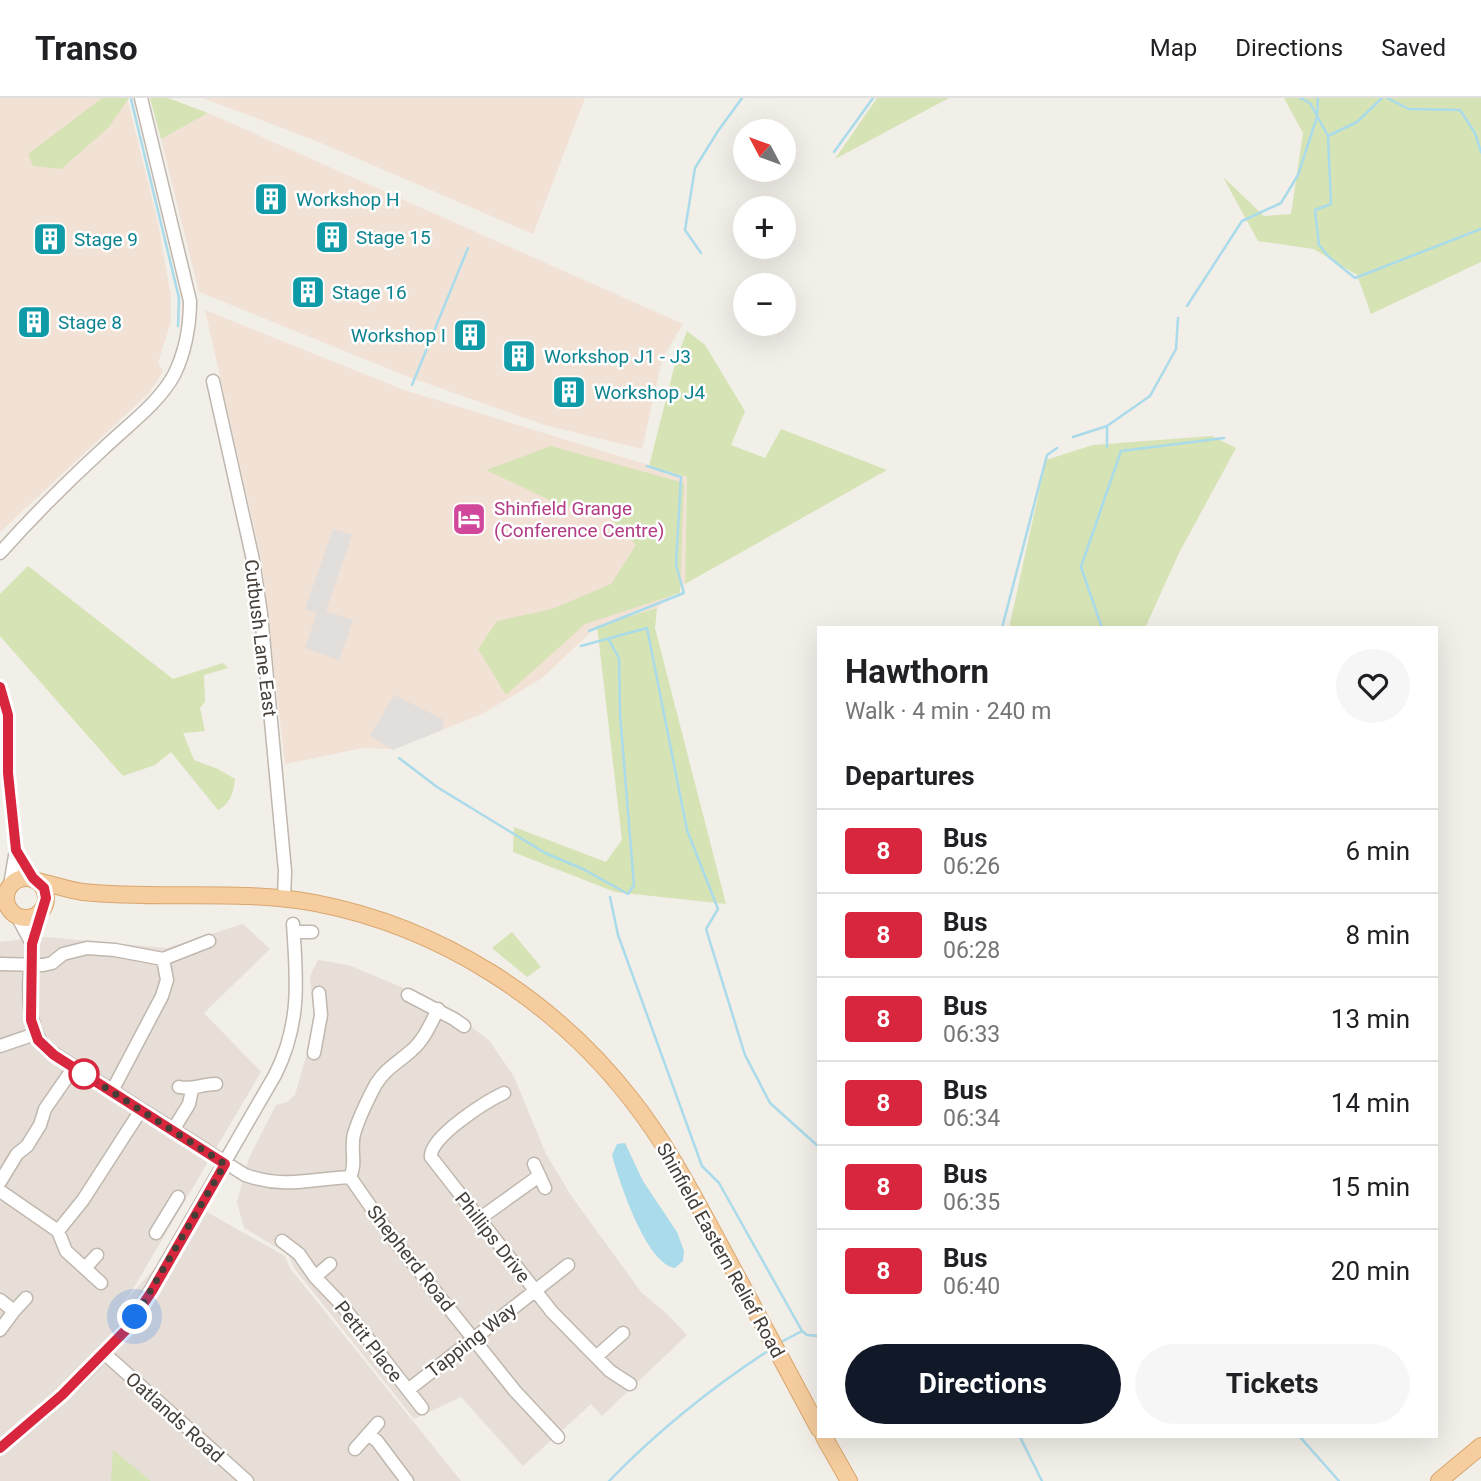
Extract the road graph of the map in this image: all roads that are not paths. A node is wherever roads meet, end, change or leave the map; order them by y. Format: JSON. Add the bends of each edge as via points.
{"nodes":[{"id":1,"x":141,"y":98,"type":"edge"},
{"id":2,"x":214,"y":381,"type":"dead end"},
{"id":3,"x":0,"y":552,"type":"edge"},
{"id":4,"x":0,"y":687,"type":"edge"},
{"id":5,"x":16,"y":850,"type":"junction"},
{"id":6,"x":35,"y":880,"type":"junction"},
{"id":7,"x":6,"y":888,"type":"edge"},
{"id":8,"x":80,"y":892,"type":"junction"},
{"id":9,"x":284,"y":899,"type":"junction"},
{"id":10,"x":42,"y":910,"type":"junction"},
{"id":11,"x":10,"y":914,"type":"edge"},
{"id":12,"x":312,"y":932,"type":"dead end"},
{"id":13,"x":209,"y":941,"type":"dead end"},
{"id":14,"x":32,"y":944,"type":"junction"},
{"id":15,"x":163,"y":959,"type":"junction"},
{"id":16,"x":32,"y":963,"type":"junction"},
{"id":17,"x":0,"y":964,"type":"edge"},
{"id":18,"x":319,"y":993,"type":"dead end"},
{"id":19,"x":408,"y":995,"type":"dead end"},
{"id":20,"x":438,"y":1009,"type":"junction"},
{"id":21,"x":294,"y":1025,"type":"junction"},
{"id":22,"x":464,"y":1027,"type":"dead end"},
{"id":23,"x":319,"y":1030,"type":"junction"},
{"id":24,"x":35,"y":1034,"type":"junction"},
{"id":25,"x":0,"y":1046,"type":"edge"},
{"id":26,"x":314,"y":1053,"type":"dead end"},
{"id":27,"x":74,"y":1067,"type":"junction"},
{"id":28,"x":216,"y":1084,"type":"dead end"},
{"id":29,"x":112,"y":1090,"type":"junction"},
{"id":30,"x":504,"y":1093,"type":"dead end"},
{"id":31,"x":141,"y":1110,"type":"junction"},
{"id":32,"x":173,"y":1130,"type":"junction"},
{"id":33,"x":225,"y":1164,"type":"junction"},
{"id":34,"x":539,"y":1176,"type":"dead end"},
{"id":35,"x":350,"y":1177,"type":"junction"},
{"id":36,"x":0,"y":1182,"type":"edge"},
{"id":37,"x":0,"y":1191,"type":"edge"},
{"id":38,"x":178,"y":1197,"type":"dead end"},
{"id":39,"x":165,"y":1219,"type":"junction"},
{"id":40,"x":479,"y":1219,"type":"junction"},
{"id":41,"x":58,"y":1231,"type":"junction"},
{"id":42,"x":186,"y":1231,"type":"junction"},
{"id":43,"x":156,"y":1233,"type":"dead end"},
{"id":44,"x":282,"y":1241,"type":"dead end"},
{"id":45,"x":97,"y":1255,"type":"dead end"},
{"id":46,"x":330,"y":1264,"type":"dead end"},
{"id":47,"x":568,"y":1265,"type":"dead end"},
{"id":48,"x":85,"y":1268,"type":"junction"},
{"id":49,"x":315,"y":1277,"type":"junction"},
{"id":50,"x":101,"y":1283,"type":"dead end"},
{"id":51,"x":536,"y":1291,"type":"junction"},
{"id":52,"x":26,"y":1298,"type":"dead end"},
{"id":53,"x":0,"y":1300,"type":"edge"},
{"id":54,"x":14,"y":1311,"type":"junction"},
{"id":55,"x":0,"y":1329,"type":"edge"},
{"id":56,"x":622,"y":1333,"type":"dead end"},
{"id":57,"x":473,"y":1339,"type":"junction"},
{"id":58,"x":104,"y":1353,"type":"junction"},
{"id":59,"x":597,"y":1356,"type":"junction"},
{"id":60,"x":630,"y":1384,"type":"dead end"},
{"id":61,"x":408,"y":1390,"type":"junction"},
{"id":62,"x":422,"y":1408,"type":"dead end"},
{"id":63,"x":378,"y":1423,"type":"dead end"},
{"id":64,"x":817,"y":1425,"type":"edge"},
{"id":65,"x":369,"y":1434,"type":"junction"},
{"id":66,"x":558,"y":1437,"type":"dead end"},
{"id":67,"x":825,"y":1438,"type":"edge"},
{"id":68,"x":1481,"y":1446,"type":"edge"},
{"id":69,"x":0,"y":1448,"type":"edge"},
{"id":70,"x":355,"y":1449,"type":"dead end"},
{"id":71,"x":247,"y":1481,"type":"edge"},
{"id":72,"x":408,"y":1481,"type":"edge"},
{"id":73,"x":849,"y":1481,"type":"edge"},
{"id":74,"x":1439,"y":1481,"type":"edge"}],
"edges":[{"from":1,"to":3,"type":"street","via":[[189,296],[184,348],[160,396]]},
{"from":2,"to":9,"type":"street","name":"Cutbush Lane East","via":[[261,614]]},
{"from":4,"to":5,"type":"street","via":[[8,715]]},
{"from":5,"to":6,"type":"street"},
{"from":5,"to":7,"type":"street"},
{"from":6,"to":7,"type":"main road","via":[[20,878]]},
{"from":6,"to":8,"type":"main road","name":"Shinfield Eastern Relief Road"},
{"from":6,"to":10,"type":"main road","via":[[46,893]]},
{"from":7,"to":11,"type":"main road"},
{"from":8,"to":9,"type":"main road","name":"Shinfield Eastern Relief Road"},
{"from":8,"to":10,"type":"main road","name":"Shinfield Eastern Relief Road"},
{"from":9,"to":64,"type":"main road","name":"Shinfield Eastern Relief Road","via":[[362,914],[448,948],[527,996],[594,1057],[632,1100],[679,1170]]},
{"from":10,"to":11,"type":"main road","via":[[29,918]]},
{"from":10,"to":14,"type":"street"},
{"from":11,"to":14,"type":"street"},
{"from":12,"to":21,"type":"street","via":[[294,928]]},
{"from":13,"to":15,"type":"street"},
{"from":14,"to":16,"type":"street"},
{"from":15,"to":16,"type":"street","via":[[87,948],[63,954],[52,963]]},
{"from":15,"to":29,"type":"street","via":[[167,980],[162,996]]},
{"from":16,"to":17,"type":"street"},
{"from":16,"to":24,"type":"street","via":[[30,1016]]},
{"from":18,"to":23,"type":"street"},
{"from":19,"to":20,"type":"street"},
{"from":20,"to":22,"type":"street"},
{"from":20,"to":35,"type":"street","via":[[413,1050],[387,1069],[377,1083],[354,1134]]},
{"from":21,"to":23,"type":"street"},
{"from":21,"to":33,"type":"street","via":[[278,1070]]},
{"from":23,"to":26,"type":"street"},
{"from":24,"to":25,"type":"street"},
{"from":24,"to":27,"type":"street","via":[[47,1049]]},
{"from":27,"to":29,"type":"street"},
{"from":27,"to":36,"type":"street"},
{"from":28,"to":32,"type":"street","via":[[185,1088],[189,1104]]},
{"from":29,"to":31,"type":"street"},
{"from":30,"to":40,"type":"street","name":"Phillips Drive","via":[[476,1108],[430,1151]]},
{"from":31,"to":32,"type":"street"},
{"from":31,"to":41,"type":"street"},
{"from":32,"to":33,"type":"street"},
{"from":33,"to":35,"type":"street","via":[[268,1183]]},
{"from":33,"to":42,"type":"street"},
{"from":34,"to":40,"type":"street"},
{"from":35,"to":57,"type":"street","name":"Shepherd Road"},
{"from":37,"to":41,"type":"street"},
{"from":38,"to":39,"type":"street"},
{"from":39,"to":42,"type":"street"},
{"from":39,"to":43,"type":"street"},
{"from":40,"to":51,"type":"street","name":"Phillips Drive"},
{"from":41,"to":48,"type":"street","via":[[66,1251]]},
{"from":42,"to":58,"type":"street","via":[[135,1317]]},
{"from":44,"to":49,"type":"street","name":"Pettit Place","via":[[299,1254]]},
{"from":45,"to":48,"type":"street"},
{"from":46,"to":49,"type":"street"},
{"from":47,"to":51,"type":"street","name":"Tapping Way"},
{"from":48,"to":50,"type":"street"},
{"from":49,"to":61,"type":"street","name":"Pettit Place"},
{"from":51,"to":57,"type":"street","name":"Tapping Way"},
{"from":51,"to":59,"type":"street","name":"Phillips Drive"},
{"from":52,"to":54,"type":"street"},
{"from":53,"to":54,"type":"street"},
{"from":54,"to":55,"type":"street"},
{"from":56,"to":59,"type":"street"},
{"from":57,"to":61,"type":"street","name":"Tapping Way"},
{"from":57,"to":66,"type":"street","name":"Shepherd Road"},
{"from":58,"to":69,"type":"street"},
{"from":58,"to":71,"type":"street","name":"Oatlands Road"},
{"from":59,"to":60,"type":"street","name":"Phillips Drive"},
{"from":61,"to":62,"type":"street","name":"Pettit Place"},
{"from":63,"to":65,"type":"street"},
{"from":65,"to":70,"type":"street"},
{"from":65,"to":72,"type":"street"},
{"from":67,"to":73,"type":"main road"},
{"from":68,"to":74,"type":"main road"}]}
